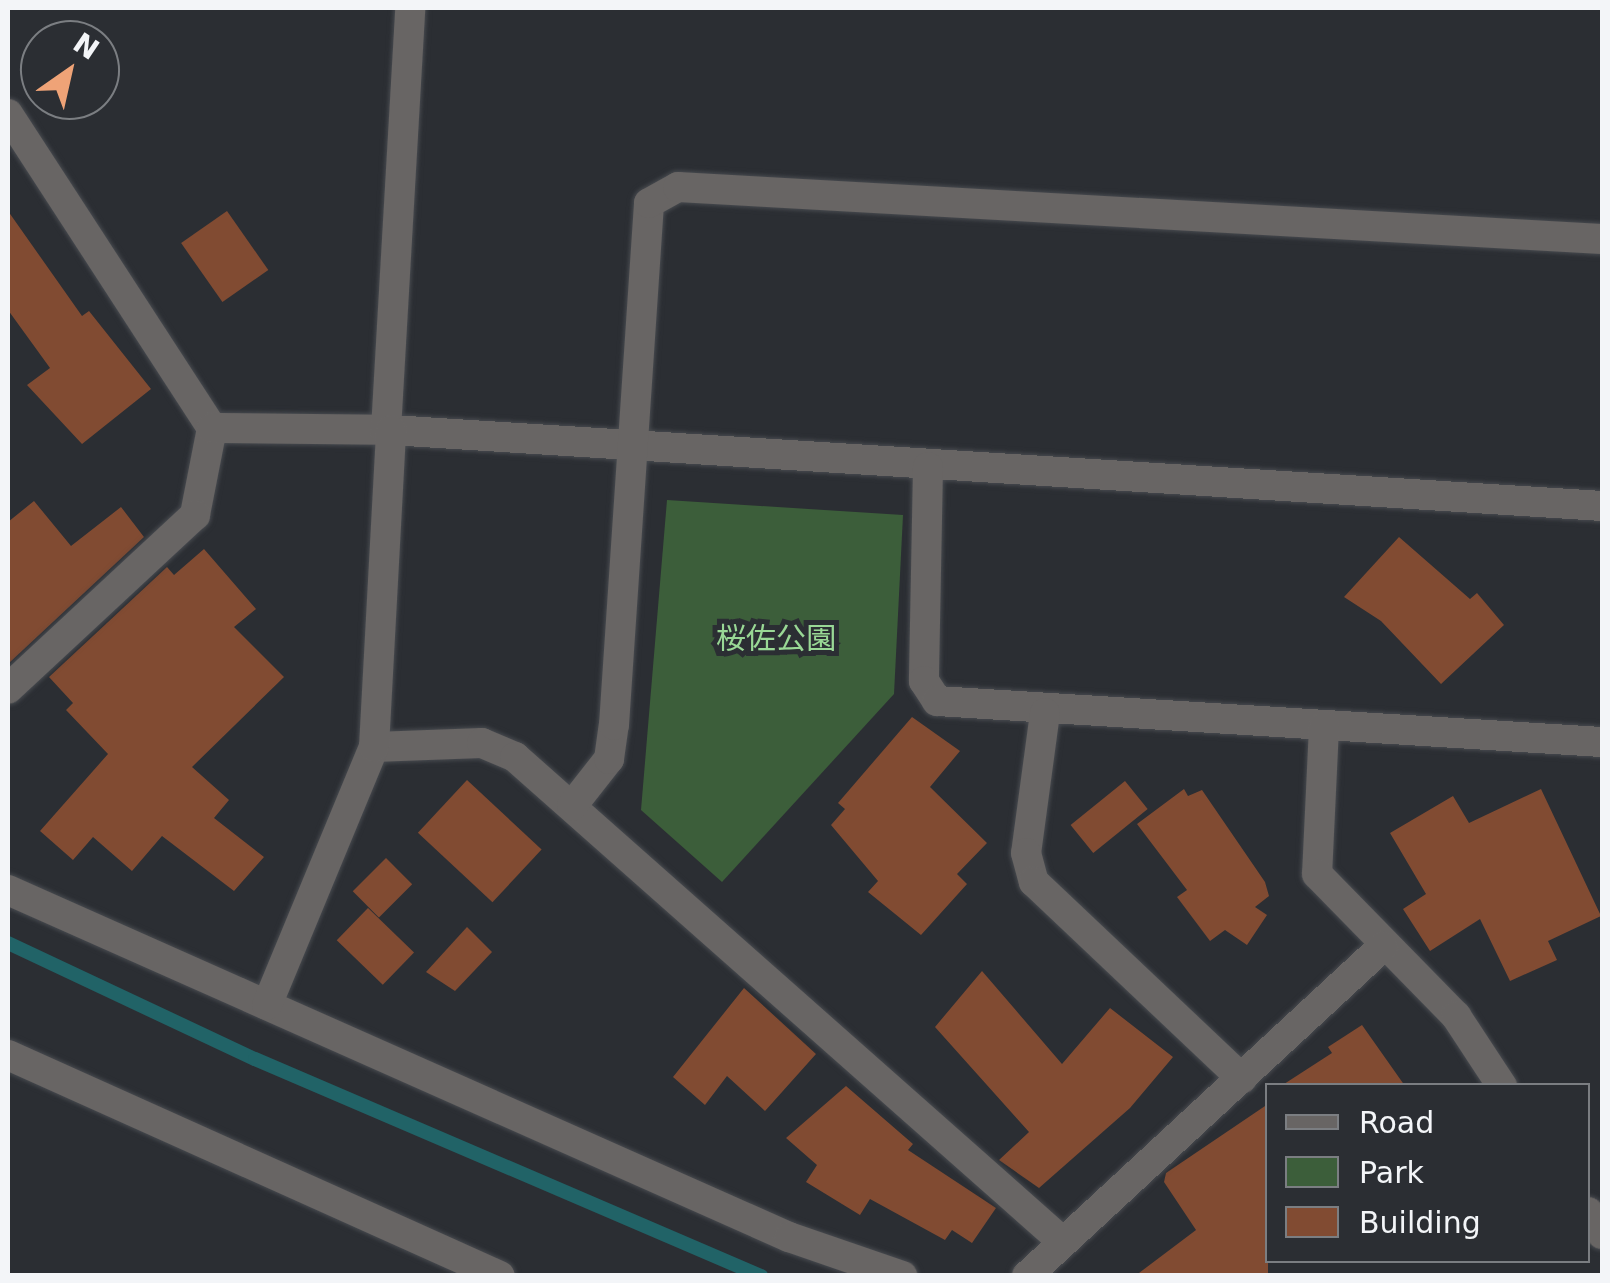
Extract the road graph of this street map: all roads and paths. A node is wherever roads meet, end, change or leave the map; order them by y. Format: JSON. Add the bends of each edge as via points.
{"nodes":[{"id":1,"x":410,"y":8,"type":"edge"},
{"id":2,"x":8,"y":114,"type":"edge"},
{"id":3,"x":1602,"y":240,"type":"edge"},
{"id":4,"x":212,"y":428,"type":"junction"},
{"id":5,"x":389,"y":430,"type":"junction"},
{"id":6,"x":634,"y":447,"type":"junction"},
{"id":7,"x":928,"y":467,"type":"junction"},
{"id":8,"x":1602,"y":506,"type":"edge"},
{"id":9,"x":8,"y":689,"type":"edge"},
{"id":10,"x":1045,"y":713,"type":"junction"},
{"id":11,"x":1324,"y":727,"type":"junction"},
{"id":12,"x":1602,"y":742,"type":"edge"},
{"id":13,"x":374,"y":748,"type":"junction"},
{"id":14,"x":572,"y":806,"type":"junction"},
{"id":15,"x":8,"y":890,"type":"edge"},
{"id":16,"x":1383,"y":946,"type":"junction"},
{"id":17,"x":267,"y":1005,"type":"junction"},
{"id":18,"x":8,"y":1055,"type":"edge"},
{"id":19,"x":1242,"y":1079,"type":"junction"},
{"id":20,"x":1500,"y":1083,"type":"edge"},
{"id":21,"x":1063,"y":1242,"type":"junction"},
{"id":22,"x":500,"y":1276,"type":"edge"},
{"id":23,"x":902,"y":1276,"type":"edge"},
{"id":24,"x":1027,"y":1276,"type":"edge"}],
"edges":[{"from":1,"to":5,"type":"street"},
{"from":2,"to":4,"type":"street"},
{"from":3,"to":6,"type":"street","via":[[678,187],[649,203],[643,235]]},
{"from":4,"to":5,"type":"street"},
{"from":4,"to":9,"type":"street","via":[[195,516]]},
{"from":5,"to":6,"type":"street"},
{"from":5,"to":13,"type":"street"},
{"from":6,"to":7,"type":"street"},
{"from":6,"to":14,"type":"street","via":[[610,759]]},
{"from":7,"to":8,"type":"street"},
{"from":7,"to":10,"type":"street","via":[[928,693],[937,702]]},
{"from":10,"to":11,"type":"street"},
{"from":10,"to":19,"type":"street","via":[[1026,853],[1034,882]]},
{"from":11,"to":12,"type":"street"},
{"from":11,"to":16,"type":"street","via":[[1318,874]]},
{"from":13,"to":14,"type":"street","via":[[482,743],[515,758]]},
{"from":13,"to":17,"type":"street"},
{"from":14,"to":21,"type":"street"},
{"from":15,"to":17,"type":"street"},
{"from":16,"to":19,"type":"street"},
{"from":16,"to":20,"type":"street","via":[[1456,1016]]},
{"from":17,"to":23,"type":"street","via":[[789,1237]]},
{"from":18,"to":22,"type":"street"},
{"from":19,"to":21,"type":"street"},
{"from":21,"to":24,"type":"street"}]}
